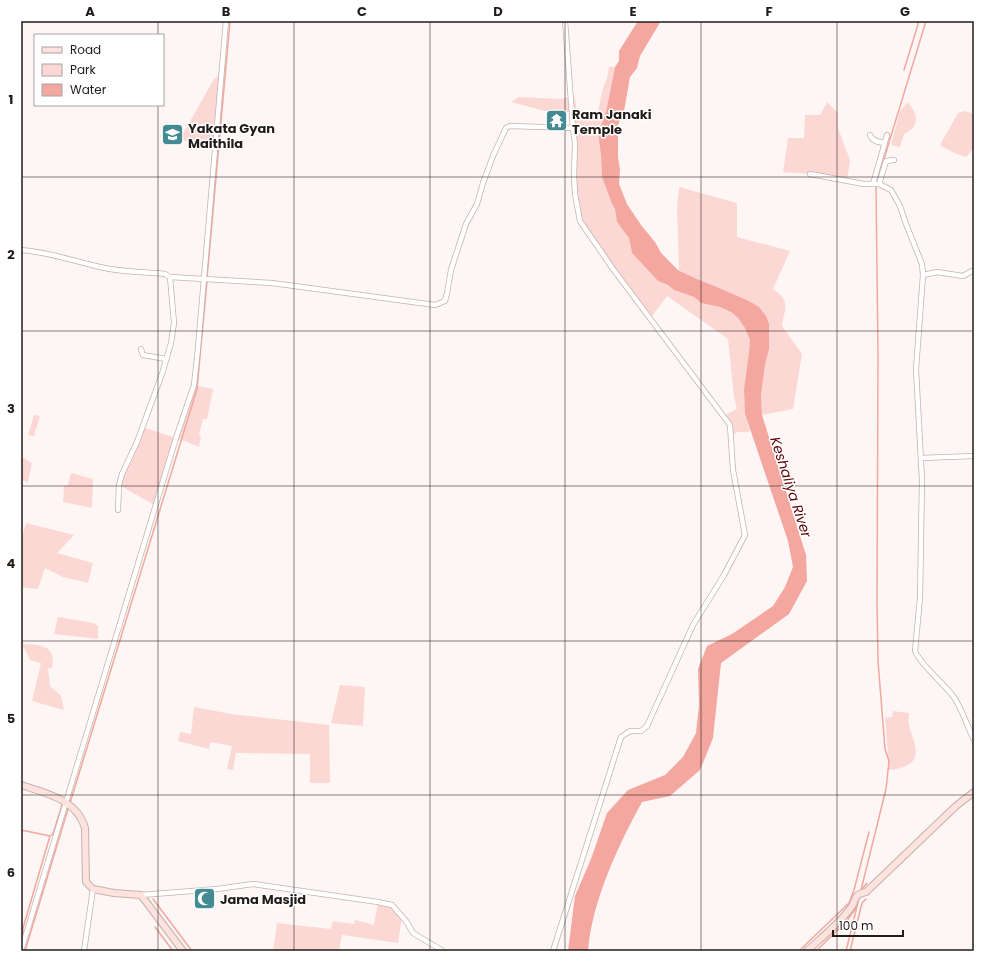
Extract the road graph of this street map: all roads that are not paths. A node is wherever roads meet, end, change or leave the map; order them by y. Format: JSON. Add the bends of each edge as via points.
{"nodes":[{"id":1,"x":226,"y":21,"type":"edge"},
{"id":2,"x":565,"y":21,"type":"edge"},
{"id":3,"x":573,"y":128,"type":"junction"},
{"id":4,"x":870,"y":135,"type":"dead end"},
{"id":5,"x":888,"y":135,"type":"dead end"},
{"id":6,"x":885,"y":143,"type":"junction"},
{"id":7,"x":894,"y":160,"type":"dead end"},
{"id":8,"x":810,"y":174,"type":"dead end"},
{"id":9,"x":873,"y":184,"type":"junction"},
{"id":10,"x":879,"y":184,"type":"junction"},
{"id":11,"x":21,"y":250,"type":"edge"},
{"id":12,"x":974,"y":270,"type":"edge"},
{"id":13,"x":923,"y":275,"type":"junction"},
{"id":14,"x":170,"y":277,"type":"junction"},
{"id":15,"x":204,"y":279,"type":"junction"},
{"id":16,"x":141,"y":349,"type":"dead end"},
{"id":17,"x":166,"y":359,"type":"junction"},
{"id":18,"x":974,"y":456,"type":"edge"},
{"id":19,"x":921,"y":458,"type":"junction"},
{"id":20,"x":118,"y":510,"type":"dead end"},
{"id":21,"x":974,"y":740,"type":"edge"},
{"id":22,"x":21,"y":785,"type":"edge"},
{"id":23,"x":974,"y":792,"type":"edge"},
{"id":24,"x":66,"y":803,"type":"junction"},
{"id":25,"x":93,"y":889,"type":"junction"},
{"id":26,"x":141,"y":895,"type":"junction"},
{"id":27,"x":21,"y":951,"type":"edge"},
{"id":28,"x":84,"y":951,"type":"edge"},
{"id":29,"x":183,"y":951,"type":"edge"},
{"id":30,"x":443,"y":951,"type":"edge"},
{"id":31,"x":553,"y":951,"type":"edge"},
{"id":32,"x":807,"y":951,"type":"edge"}],
"edges":[{"from":1,"to":15,"type":"street"},
{"from":2,"to":3,"type":"street"},
{"from":3,"to":15,"type":"street","via":[[506,128],[483,182],[477,204],[466,224],[451,270],[447,293],[441,304],[272,283]]},
{"from":3,"to":31,"type":"street","via":[[575,194],[580,221],[730,425],[733,470],[745,535],[693,625],[647,726],[641,731],[630,731],[621,737]]},
{"from":4,"to":6,"type":"street","via":[[871,139]]},
{"from":5,"to":6,"type":"street"},
{"from":6,"to":9,"type":"street"},
{"from":7,"to":10,"type":"street","via":[[886,161]]},
{"from":8,"to":9,"type":"street"},
{"from":9,"to":10,"type":"street"},
{"from":10,"to":13,"type":"street","via":[[892,190],[900,206],[922,264]]},
{"from":11,"to":14,"type":"street","via":[[57,255],[101,268],[165,274]]},
{"from":12,"to":13,"type":"street","via":[[963,276],[937,272]]},
{"from":13,"to":19,"type":"street","via":[[916,369]]},
{"from":14,"to":15,"type":"street"},
{"from":14,"to":17,"type":"street","via":[[174,323]]},
{"from":15,"to":24,"type":"street","via":[[194,385]]},
{"from":16,"to":17,"type":"street","via":[[143,355]]},
{"from":17,"to":20,"type":"street","via":[[122,474]]},
{"from":18,"to":19,"type":"street"},
{"from":19,"to":21,"type":"street","via":[[920,598],[915,651],[918,658],[954,697]]},
{"from":22,"to":24,"type":"street","via":[[48,792]]},
{"from":23,"to":32,"type":"street","via":[[866,892],[859,893],[845,914]]},
{"from":24,"to":25,"type":"street","via":[[78,813],[83,822],[86,841],[86,882]]},
{"from":24,"to":27,"type":"street"},
{"from":25,"to":26,"type":"street"},
{"from":25,"to":28,"type":"street"},
{"from":26,"to":29,"type":"street"},
{"from":26,"to":30,"type":"street","via":[[253,884],[378,902],[392,905],[406,920],[413,933]]}]}
